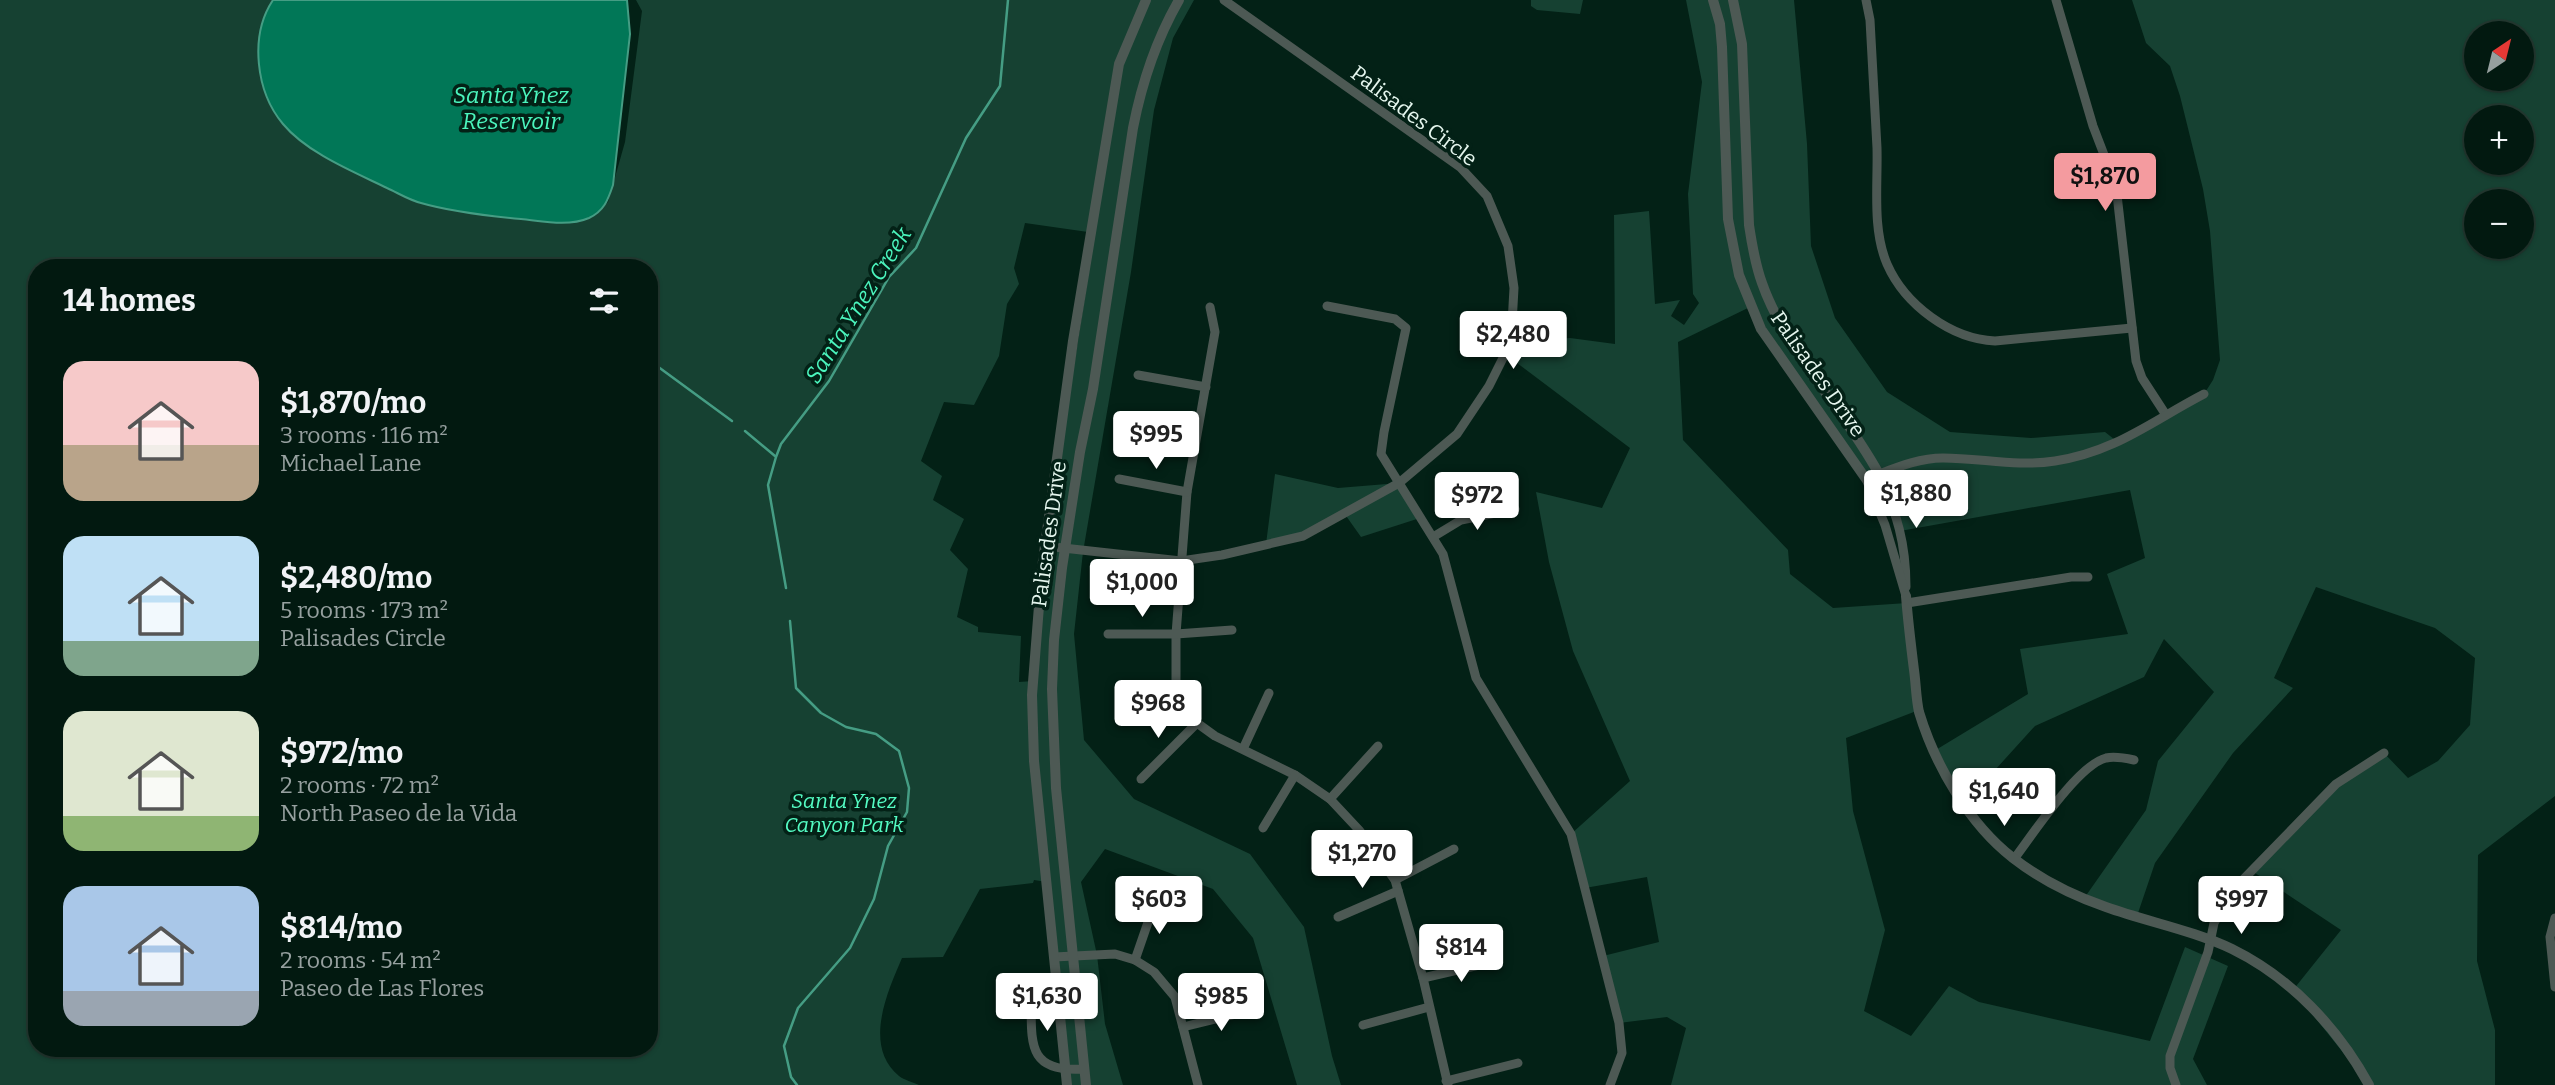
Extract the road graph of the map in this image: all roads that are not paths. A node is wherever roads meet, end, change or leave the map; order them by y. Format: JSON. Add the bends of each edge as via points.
{"nodes":[{"id":1,"x":1146,"y":0,"type":"edge"},
{"id":2,"x":1179,"y":0,"type":"edge"},
{"id":3,"x":1224,"y":0,"type":"edge"},
{"id":4,"x":1713,"y":0,"type":"edge"},
{"id":5,"x":1733,"y":0,"type":"edge"},
{"id":6,"x":1866,"y":0,"type":"edge"},
{"id":7,"x":2056,"y":0,"type":"edge"},
{"id":8,"x":1327,"y":306,"type":"dead end"},
{"id":9,"x":1210,"y":307,"type":"dead end"},
{"id":10,"x":2132,"y":328,"type":"junction"},
{"id":11,"x":1138,"y":375,"type":"dead end"},
{"id":12,"x":1206,"y":387,"type":"junction"},
{"id":13,"x":2204,"y":394,"type":"dead end"},
{"id":14,"x":2166,"y":415,"type":"junction"},
{"id":15,"x":1879,"y":474,"type":"junction"},
{"id":16,"x":1119,"y":479,"type":"dead end"},
{"id":17,"x":1866,"y":479,"type":"junction"},
{"id":18,"x":1399,"y":483,"type":"junction"},
{"id":19,"x":1187,"y":492,"type":"junction"},
{"id":20,"x":1515,"y":509,"type":"dead end"},
{"id":21,"x":1433,"y":537,"type":"junction"},
{"id":22,"x":1045,"y":546,"type":"junction"},
{"id":23,"x":1066,"y":550,"type":"junction"},
{"id":24,"x":1181,"y":561,"type":"junction"},
{"id":25,"x":2088,"y":577,"type":"dead end"},
{"id":26,"x":1906,"y":600,"type":"junction"},
{"id":27,"x":1232,"y":630,"type":"dead end"},
{"id":28,"x":1108,"y":634,"type":"dead end"},
{"id":29,"x":1176,"y":635,"type":"junction"},
{"id":30,"x":1033,"y":689,"type":"junction"},
{"id":31,"x":1052,"y":689,"type":"junction"},
{"id":32,"x":1269,"y":694,"type":"dead end"},
{"id":33,"x":1196,"y":723,"type":"junction"},
{"id":34,"x":1378,"y":746,"type":"dead end"},
{"id":35,"x":1243,"y":748,"type":"junction"},
{"id":36,"x":2384,"y":753,"type":"dead end"},
{"id":37,"x":2134,"y":760,"type":"dead end"},
{"id":38,"x":1295,"y":775,"type":"junction"},
{"id":39,"x":1141,"y":779,"type":"dead end"},
{"id":40,"x":1330,"y":799,"type":"junction"},
{"id":41,"x":1263,"y":828,"type":"dead end"},
{"id":42,"x":1454,"y":849,"type":"dead end"},
{"id":43,"x":2014,"y":859,"type":"junction"},
{"id":44,"x":1395,"y":880,"type":"junction"},
{"id":45,"x":1398,"y":891,"type":"junction"},
{"id":46,"x":1155,"y":902,"type":"dead end"},
{"id":47,"x":1338,"y":917,"type":"dead end"},
{"id":48,"x":2554,"y":922,"type":"edge"},
{"id":49,"x":2210,"y":939,"type":"junction"},
{"id":50,"x":1074,"y":956,"type":"junction"},
{"id":51,"x":1054,"y":957,"type":"junction"},
{"id":52,"x":1135,"y":960,"type":"junction"},
{"id":53,"x":1492,"y":962,"type":"dead end"},
{"id":54,"x":1423,"y":978,"type":"junction"},
{"id":55,"x":2555,"y":987,"type":"edge"},
{"id":56,"x":1031,"y":995,"type":"dead end"},
{"id":57,"x":1429,"y":1007,"type":"junction"},
{"id":58,"x":1252,"y":1010,"type":"dead end"},
{"id":59,"x":1363,"y":1025,"type":"dead end"},
{"id":60,"x":1183,"y":1027,"type":"junction"},
{"id":61,"x":1518,"y":1063,"type":"dead end"},
{"id":62,"x":1084,"y":1069,"type":"junction"},
{"id":63,"x":1065,"y":1070,"type":"junction"},
{"id":64,"x":1447,"y":1083,"type":"edge"},
{"id":65,"x":1067,"y":1085,"type":"edge"},
{"id":66,"x":1086,"y":1085,"type":"edge"},
{"id":67,"x":1198,"y":1085,"type":"edge"},
{"id":68,"x":1610,"y":1085,"type":"edge"},
{"id":69,"x":2176,"y":1085,"type":"edge"},
{"id":70,"x":2370,"y":1085,"type":"edge"}],
"edges":[{"from":1,"to":22,"type":"street","name":"Palisades Drive","via":[[1119,64],[1075,327]]},
{"from":2,"to":23,"type":"street","name":"Palisades Drive","via":[[1153,53],[1140,95]]},
{"from":3,"to":18,"type":"street","name":"Palisades Circle","via":[[1460,167],[1487,196],[1508,246],[1514,288],[1505,354],[1457,434]]},
{"from":4,"to":17,"type":"street","name":"Palisades Drive","via":[[1720,24],[1728,219],[1739,275],[1761,329]]},
{"from":5,"to":15,"type":"street","name":"Palisades Drive","via":[[1742,44],[1749,225],[1762,284],[1776,314]]},
{"from":6,"to":10,"type":"street","via":[[1879,226],[1887,264],[1901,287],[1940,323],[1979,340]]},
{"from":7,"to":10,"type":"street","via":[[2092,126],[2116,186]]},
{"from":8,"to":18,"type":"street","via":[[1395,319],[1405,328],[1381,454]]},
{"from":9,"to":12,"type":"street","via":[[1215,332]]},
{"from":10,"to":14,"type":"street","via":[[2142,378]]},
{"from":11,"to":12,"type":"street"},
{"from":12,"to":19,"type":"street"},
{"from":13,"to":14,"type":"street"},
{"from":14,"to":15,"type":"street","via":[[2118,443],[2056,461],[2029,464],[1941,458]]},
{"from":15,"to":17,"type":"street"},
{"from":15,"to":26,"type":"street","name":"Palisades Drive","via":[[1906,555]]},
{"from":16,"to":19,"type":"street"},
{"from":17,"to":26,"type":"street","name":"Palisades Drive","via":[[1885,525]]},
{"from":18,"to":21,"type":"street"},
{"from":18,"to":24,"type":"street","name":"Palisades Circle","via":[[1303,536]]},
{"from":19,"to":24,"type":"street"},
{"from":20,"to":21,"type":"street","via":[[1461,520]]},
{"from":21,"to":68,"type":"street","via":[[1443,554],[1475,678],[1571,834],[1619,1023],[1622,1053]]},
{"from":22,"to":23,"type":"street","name":"Palisades Circle"},
{"from":22,"to":30,"type":"street","name":"Palisades Drive"},
{"from":23,"to":24,"type":"street","name":"Palisades Circle"},
{"from":23,"to":31,"type":"street","name":"Palisades Drive","via":[[1056,608]]},
{"from":24,"to":29,"type":"street"},
{"from":25,"to":26,"type":"street"},
{"from":26,"to":43,"type":"street","name":"Palisades Drive","via":[[1919,710],[1934,751],[1975,817]]},
{"from":27,"to":29,"type":"street"},
{"from":28,"to":29,"type":"street"},
{"from":29,"to":33,"type":"street","via":[[1176,683]]},
{"from":30,"to":31,"type":"street"},
{"from":30,"to":51,"type":"street","name":"Palisades Drive","via":[[1034,761]]},
{"from":31,"to":50,"type":"street","name":"Palisades Drive","via":[[1056,788]]},
{"from":32,"to":35,"type":"street"},
{"from":33,"to":35,"type":"street"},
{"from":33,"to":39,"type":"street"},
{"from":34,"to":40,"type":"street"},
{"from":35,"to":38,"type":"street"},
{"from":36,"to":49,"type":"street","via":[[2336,784],[2234,889]]},
{"from":37,"to":43,"type":"street","via":[[2106,758],[2095,763],[2077,778]]},
{"from":38,"to":40,"type":"street"},
{"from":38,"to":41,"type":"street"},
{"from":40,"to":44,"type":"street"},
{"from":42,"to":44,"type":"street"},
{"from":43,"to":49,"type":"street","name":"Palisades Drive","via":[[2106,907]]},
{"from":44,"to":45,"type":"street"},
{"from":45,"to":47,"type":"street"},
{"from":45,"to":54,"type":"street"},
{"from":46,"to":52,"type":"street"},
{"from":48,"to":55,"type":"street","via":[[2550,937]]},
{"from":49,"to":69,"type":"street","via":[[2170,1056]]},
{"from":49,"to":70,"type":"street","name":"Palisades Drive","via":[[2265,968],[2293,990],[2325,1022]]},
{"from":50,"to":51,"type":"street"},
{"from":50,"to":52,"type":"street","via":[[1115,954]]},
{"from":50,"to":62,"type":"street","name":"Palisades Drive"},
{"from":51,"to":63,"type":"street","name":"Palisades Drive"},
{"from":52,"to":60,"type":"street","via":[[1154,972],[1175,997]]},
{"from":53,"to":54,"type":"street"},
{"from":54,"to":57,"type":"street"},
{"from":56,"to":63,"type":"street","via":[[1033,1047],[1038,1058]]},
{"from":57,"to":59,"type":"street"},
{"from":57,"to":64,"type":"street"},
{"from":58,"to":60,"type":"street"},
{"from":60,"to":67,"type":"street"},
{"from":61,"to":64,"type":"street"},
{"from":62,"to":63,"type":"street"},
{"from":62,"to":66,"type":"street","name":"Palisades Drive"},
{"from":63,"to":65,"type":"street","name":"Palisades Drive"}]}
